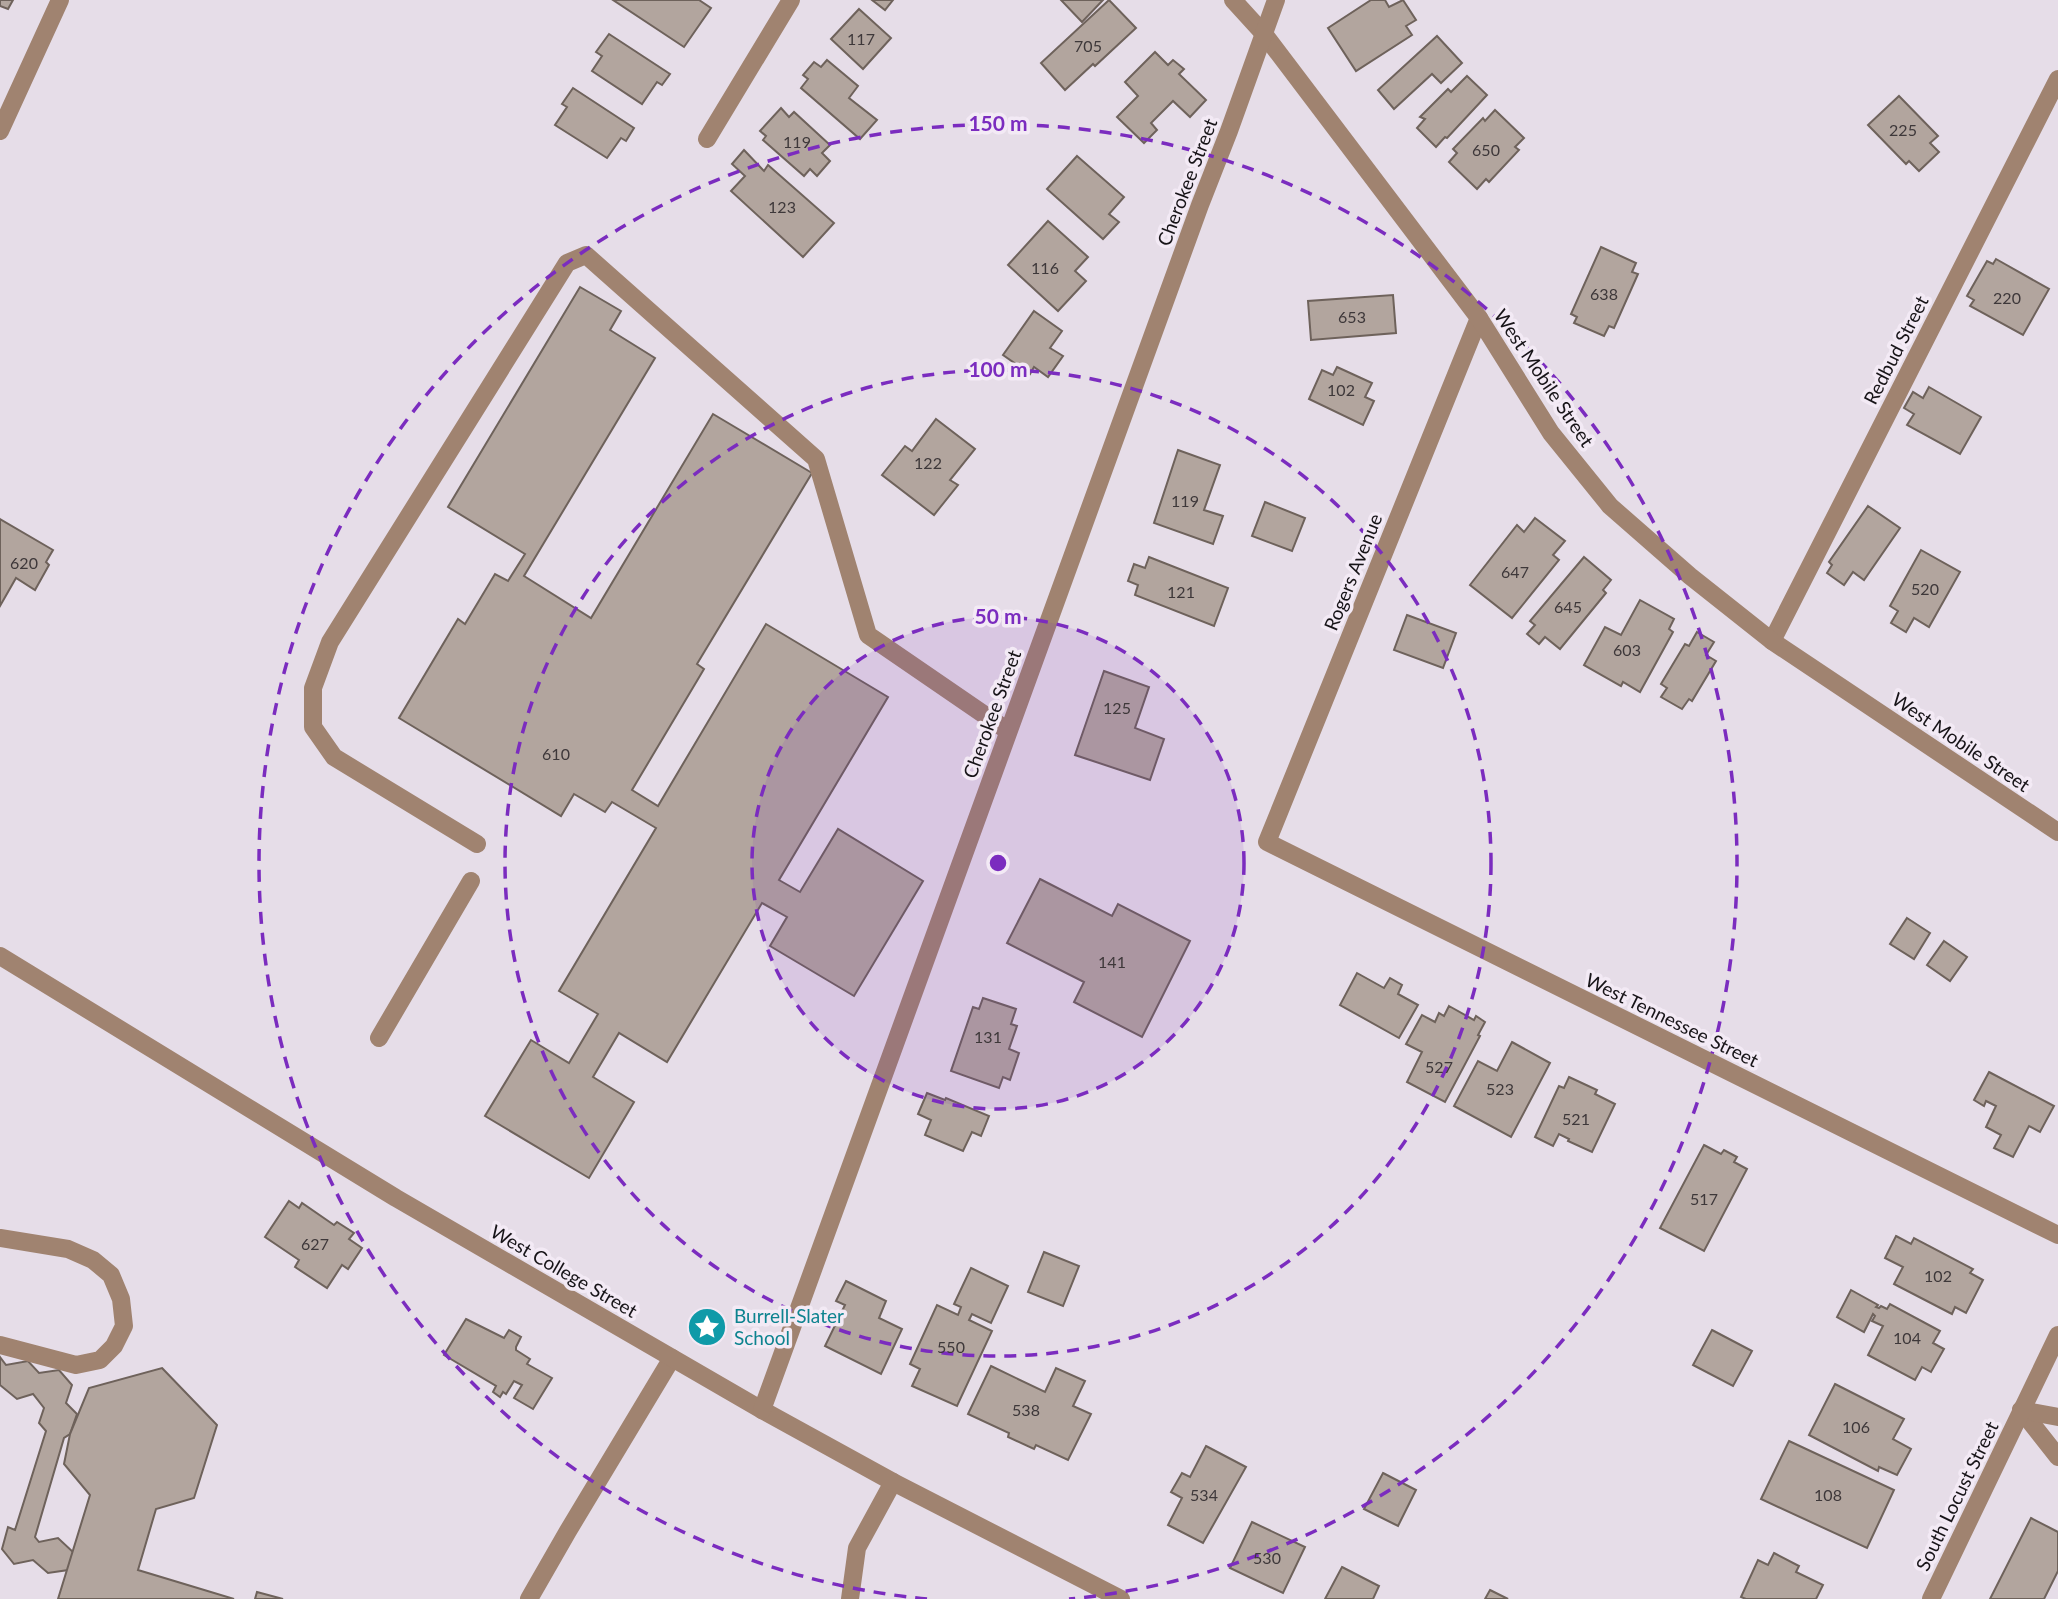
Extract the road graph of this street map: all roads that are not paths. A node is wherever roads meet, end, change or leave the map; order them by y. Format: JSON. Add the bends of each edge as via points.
{"nodes":[{"id":1,"x":60,"y":0,"type":"edge"},
{"id":2,"x":791,"y":0,"type":"edge"},
{"id":3,"x":1233,"y":0,"type":"edge"},
{"id":4,"x":1276,"y":0,"type":"edge"},
{"id":5,"x":1264,"y":34,"type":"junction"},
{"id":6,"x":2058,"y":79,"type":"edge"},
{"id":7,"x":0,"y":131,"type":"edge"},
{"id":8,"x":707,"y":139,"type":"dead end"},
{"id":9,"x":1479,"y":318,"type":"junction"},
{"id":10,"x":1772,"y":641,"type":"junction"},
{"id":11,"x":1008,"y":731,"type":"junction"},
{"id":12,"x":2058,"y":832,"type":"edge"},
{"id":13,"x":1267,"y":842,"type":"joint"},
{"id":14,"x":477,"y":844,"type":"dead end"},
{"id":15,"x":471,"y":881,"type":"dead end"},
{"id":16,"x":0,"y":956,"type":"edge"},
{"id":17,"x":379,"y":1038,"type":"dead end"},
{"id":18,"x":2058,"y":1235,"type":"edge"},
{"id":19,"x":0,"y":1238,"type":"edge"},
{"id":20,"x":2058,"y":1335,"type":"edge"},
{"id":21,"x":0,"y":1345,"type":"edge"},
{"id":22,"x":672,"y":1358,"type":"junction"},
{"id":23,"x":762,"y":1410,"type":"junction"},
{"id":24,"x":2021,"y":1410,"type":"junction"},
{"id":25,"x":2058,"y":1417,"type":"edge"},
{"id":26,"x":2058,"y":1457,"type":"edge"},
{"id":27,"x":893,"y":1482,"type":"junction"},
{"id":28,"x":529,"y":1599,"type":"edge"},
{"id":29,"x":850,"y":1599,"type":"edge"},
{"id":30,"x":1121,"y":1599,"type":"edge"},
{"id":31,"x":1931,"y":1599,"type":"edge"}],
"edges":[{"from":1,"to":7,"type":"street"},
{"from":2,"to":8,"type":"street"},
{"from":3,"to":5,"type":"street","name":"West Mobile Street"},
{"from":4,"to":5,"type":"street","name":"Cherokee Street"},
{"from":5,"to":9,"type":"street","name":"West Mobile Street"},
{"from":5,"to":11,"type":"street","name":"Cherokee Street"},
{"from":6,"to":10,"type":"street","name":"Redbud Street"},
{"from":9,"to":10,"type":"street","name":"West Mobile Street","via":[[1551,433],[1610,506]]},
{"from":9,"to":13,"type":"street","name":"Rogers Avenue"},
{"from":10,"to":12,"type":"street","name":"West Mobile Street"},
{"from":11,"to":14,"type":"street","via":[[868,635],[816,459],[586,255],[568,263],[560,275],[330,642],[313,688],[313,727],[334,757]]},
{"from":11,"to":23,"type":"street","name":"Cherokee Street"},
{"from":13,"to":18,"type":"street","name":"West Tennessee Street"},
{"from":15,"to":17,"type":"street"},
{"from":16,"to":22,"type":"street","name":"West College Street","via":[[396,1198]]},
{"from":19,"to":21,"type":"street","via":[[68,1249],[93,1260],[110,1275],[121,1299],[124,1326],[100,1360],[76,1365]]},
{"from":20,"to":24,"type":"street","name":"South Locust Street"},
{"from":22,"to":23,"type":"street","name":"West College Street"},
{"from":22,"to":28,"type":"street"},
{"from":23,"to":27,"type":"street","name":"West College Street"},
{"from":24,"to":25,"type":"street"},
{"from":24,"to":26,"type":"street"},
{"from":24,"to":31,"type":"street","name":"South Locust Street"},
{"from":27,"to":29,"type":"street","via":[[857,1548]]},
{"from":27,"to":30,"type":"street","name":"West College Street"}]}
